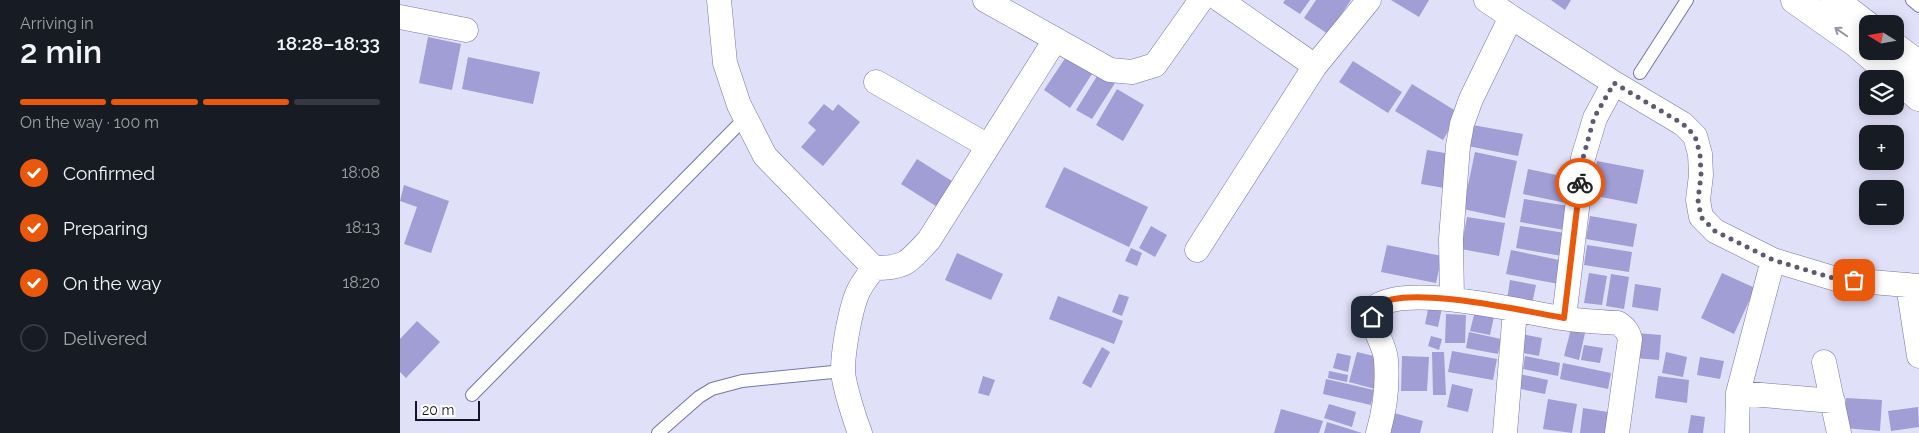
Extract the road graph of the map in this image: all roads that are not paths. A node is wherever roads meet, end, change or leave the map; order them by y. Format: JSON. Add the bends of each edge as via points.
{"nodes":[{"id":1,"x":718,"y":0,"type":"edge"},
{"id":2,"x":985,"y":0,"type":"edge"},
{"id":3,"x":1201,"y":0,"type":"edge"},
{"id":4,"x":1220,"y":0,"type":"edge"},
{"id":5,"x":1369,"y":0,"type":"edge"},
{"id":6,"x":1486,"y":0,"type":"edge"},
{"id":7,"x":1687,"y":0,"type":"edge"},
{"id":8,"x":1795,"y":0,"type":"edge"},
{"id":9,"x":1834,"y":0,"type":"edge"},
{"id":10,"x":1912,"y":0,"type":"edge"},
{"id":11,"x":1919,"y":6,"type":"edge"},
{"id":12,"x":400,"y":17,"type":"edge"},
{"id":13,"x":1511,"y":17,"type":"junction"},
{"id":14,"x":1859,"y":19,"type":"edge"},
{"id":15,"x":466,"y":30,"type":"dead end"},
{"id":16,"x":1055,"y":40,"type":"junction"},
{"id":17,"x":1904,"y":54,"type":"edge"},
{"id":18,"x":1919,"y":65,"type":"edge"},
{"id":19,"x":1314,"y":66,"type":"junction"},
{"id":20,"x":1640,"y":73,"type":"dead end"},
{"id":21,"x":876,"y":82,"type":"dead end"},
{"id":22,"x":1614,"y":83,"type":"junction"},
{"id":23,"x":1919,"y":97,"type":"edge"},
{"id":24,"x":746,"y":118,"type":"junction"},
{"id":25,"x":988,"y":146,"type":"junction"},
{"id":26,"x":1197,"y":250,"type":"dead end"},
{"id":27,"x":1773,"y":260,"type":"junction"},
{"id":28,"x":874,"y":268,"type":"junction"},
{"id":29,"x":1913,"y":285,"type":"edge"},
{"id":30,"x":1452,"y":298,"type":"junction"},
{"id":31,"x":1515,"y":310,"type":"junction"},
{"id":32,"x":1564,"y":318,"type":"junction"},
{"id":33,"x":1919,"y":356,"type":"edge"},
{"id":34,"x":1824,"y":362,"type":"dead end"},
{"id":35,"x":843,"y":371,"type":"junction"},
{"id":36,"x":1738,"y":393,"type":"junction"},
{"id":37,"x":472,"y":395,"type":"dead end"},
{"id":38,"x":1833,"y":401,"type":"junction"},
{"id":39,"x":658,"y":433,"type":"edge"},
{"id":40,"x":860,"y":433,"type":"edge"},
{"id":41,"x":1378,"y":433,"type":"edge"},
{"id":42,"x":1505,"y":433,"type":"edge"},
{"id":43,"x":1617,"y":433,"type":"edge"},
{"id":44,"x":1737,"y":433,"type":"edge"},
{"id":45,"x":1839,"y":433,"type":"edge"}],
"edges":[{"from":1,"to":24,"type":"street","via":[[725,63]]},
{"from":2,"to":16,"type":"street"},
{"from":3,"to":16,"type":"street","via":[[1155,65],[1132,72],[1110,70]]},
{"from":4,"to":19,"type":"street"},
{"from":5,"to":19,"type":"street"},
{"from":6,"to":13,"type":"street"},
{"from":7,"to":20,"type":"lane"},
{"from":23,"to":8,"type":"main road","one_way":true,"via":[[1856,43]]},
{"from":9,"to":14,"type":"main road"},
{"from":10,"to":11,"type":"lane"},
{"from":12,"to":15,"type":"street"},
{"from":13,"to":22,"type":"street"},
{"from":13,"to":30,"type":"street","via":[[1462,124],[1451,239]]},
{"from":16,"to":25,"type":"street"},
{"from":17,"to":18,"type":"main road"},
{"from":19,"to":26,"type":"street"},
{"from":21,"to":25,"type":"street"},
{"from":22,"to":27,"type":"street","via":[[1683,124],[1695,136],[1700,154],[1698,200],[1701,217],[1715,231]]},
{"from":22,"to":32,"type":"street","via":[[1594,118],[1583,158]]},
{"from":24,"to":28,"type":"street","via":[[766,156]]},
{"from":24,"to":37,"type":"lane"},
{"from":25,"to":28,"type":"street","via":[[929,240],[906,263],[892,268]]},
{"from":27,"to":29,"type":"street","via":[[1836,279]]},
{"from":27,"to":36,"type":"street"},
{"from":28,"to":35,"type":"street","via":[[857,295],[847,335]]},
{"from":29,"to":33,"type":"street"},
{"from":30,"to":31,"type":"street"},
{"from":30,"to":41,"type":"street","via":[[1412,298],[1374,308],[1374,326],[1386,358],[1385,409]]},
{"from":31,"to":32,"type":"street"},
{"from":31,"to":42,"type":"street"},
{"from":32,"to":43,"type":"street","via":[[1618,323],[1628,331],[1630,339]]},
{"from":34,"to":38,"type":"street"},
{"from":35,"to":39,"type":"lane","via":[[742,381],[712,389],[698,397]]},
{"from":35,"to":40,"type":"street"},
{"from":36,"to":38,"type":"street"},
{"from":36,"to":44,"type":"street"},
{"from":38,"to":45,"type":"street"}]}
